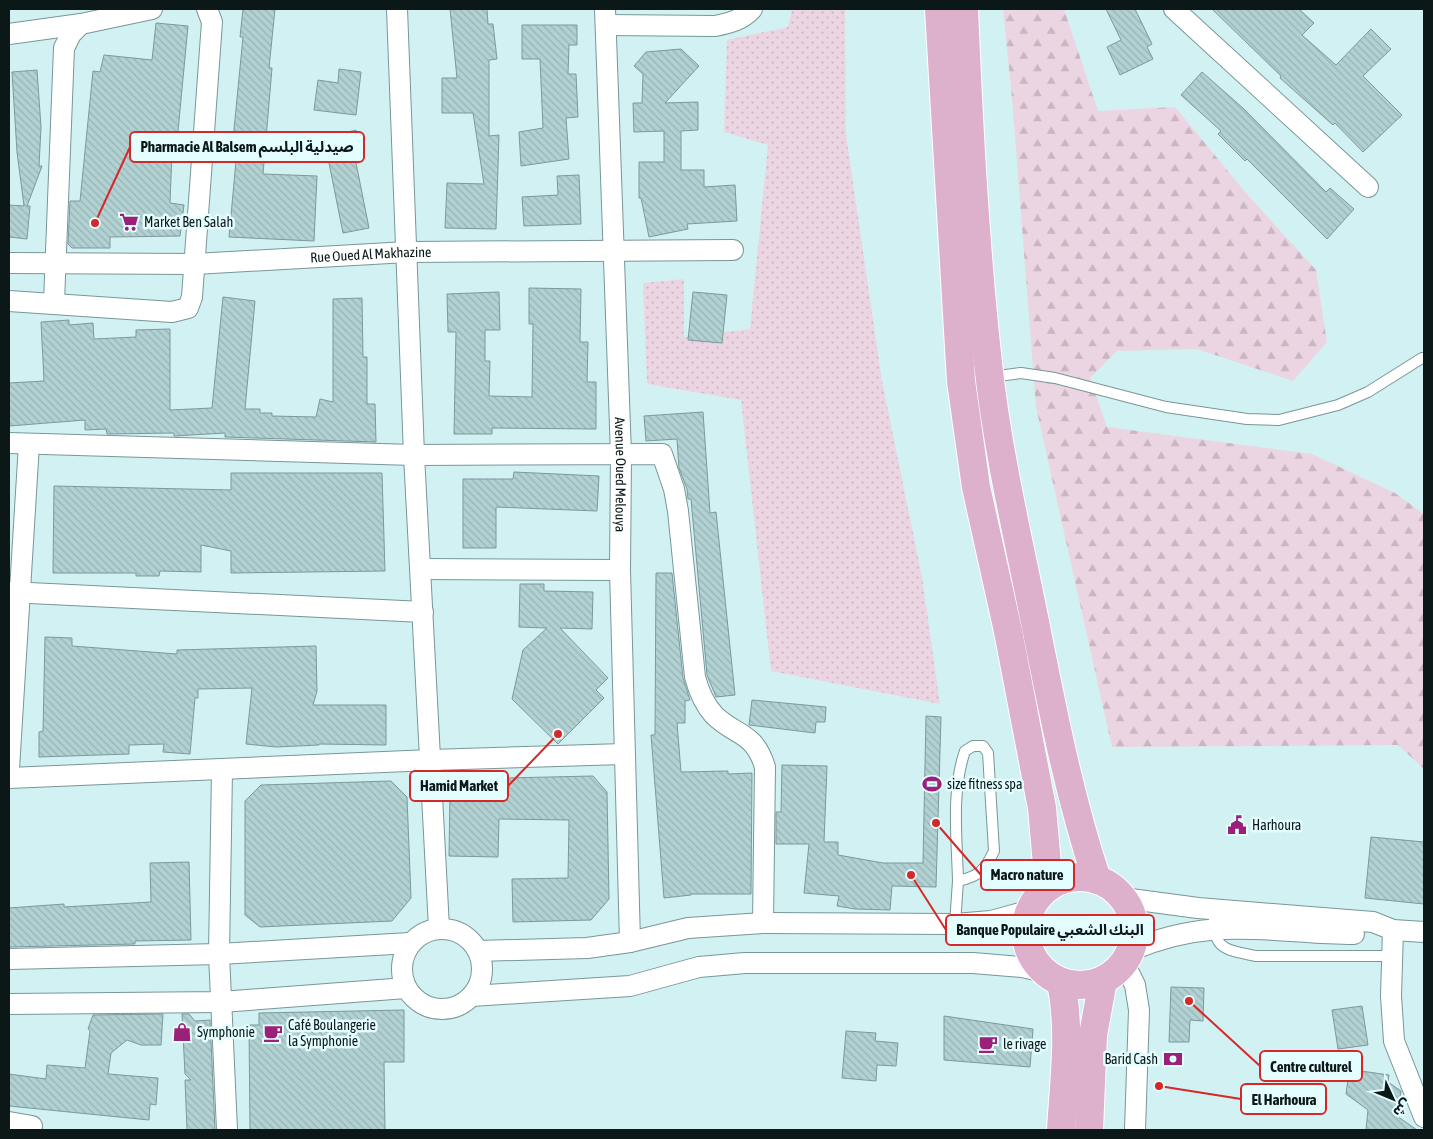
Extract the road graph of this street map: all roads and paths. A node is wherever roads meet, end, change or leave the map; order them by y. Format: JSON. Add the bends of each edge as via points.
{"nodes":[{"id":1,"x":152,"y":9,"type":"edge"},
{"id":2,"x":207,"y":9,"type":"edge"},
{"id":3,"x":397,"y":9,"type":"edge"},
{"id":4,"x":752,"y":9,"type":"edge"},
{"id":5,"x":939,"y":9,"type":"edge"},
{"id":6,"x":964,"y":9,"type":"edge"},
{"id":7,"x":1174,"y":9,"type":"edge"},
{"id":8,"x":606,"y":17,"type":"edge"},
{"id":9,"x":81,"y":24,"type":"junction"},
{"id":10,"x":9,"y":34,"type":"edge"},
{"id":11,"x":1368,"y":187,"type":"dead end"},
{"id":12,"x":733,"y":250,"type":"dead end"},
{"id":13,"x":615,"y":251,"type":"junction"},
{"id":14,"x":407,"y":252,"type":"junction"},
{"id":15,"x":9,"y":263,"type":"edge"},
{"id":16,"x":56,"y":264,"type":"junction"},
{"id":17,"x":195,"y":264,"type":"junction"},
{"id":18,"x":9,"y":301,"type":"edge"},
{"id":19,"x":54,"y":302,"type":"junction"},
{"id":20,"x":1422,"y":358,"type":"dead end"},
{"id":21,"x":990,"y":377,"type":"junction"},
{"id":22,"x":9,"y":443,"type":"edge"},
{"id":23,"x":29,"y":444,"type":"junction"},
{"id":24,"x":414,"y":455,"type":"junction"},
{"id":25,"x":621,"y":455,"type":"junction"},
{"id":26,"x":421,"y":569,"type":"junction"},
{"id":27,"x":620,"y":570,"type":"junction"},
{"id":28,"x":15,"y":592,"type":"edge"},
{"id":29,"x":423,"y":612,"type":"junction"},
{"id":30,"x":624,"y":754,"type":"junction"},
{"id":31,"x":431,"y":760,"type":"junction"},
{"id":32,"x":9,"y":769,"type":"edge"},
{"id":33,"x":222,"y":770,"type":"junction"},
{"id":34,"x":9,"y":778,"type":"edge"},
{"id":35,"x":1097,"y":880,"type":"junction"},
{"id":36,"x":958,"y":882,"type":"junction"},
{"id":37,"x":1049,"y":887,"type":"junction"},
{"id":38,"x":1123,"y":898,"type":"junction"},
{"id":39,"x":1031,"y":910,"type":"junction"},
{"id":40,"x":1214,"y":919,"type":"junction"},
{"id":41,"x":763,"y":923,"type":"junction"},
{"id":42,"x":954,"y":924,"type":"junction"},
{"id":43,"x":439,"y":928,"type":"junction"},
{"id":44,"x":1393,"y":930,"type":"junction"},
{"id":45,"x":1424,"y":932,"type":"edge"},
{"id":46,"x":630,"y":942,"type":"junction"},
{"id":47,"x":410,"y":943,"type":"junction"},
{"id":48,"x":478,"y":951,"type":"junction"},
{"id":49,"x":219,"y":954,"type":"junction"},
{"id":50,"x":1392,"y":956,"type":"junction"},
{"id":51,"x":9,"y":959,"type":"edge"},
{"id":52,"x":1119,"y":965,"type":"junction"},
{"id":53,"x":1053,"y":977,"type":"junction"},
{"id":54,"x":406,"y":988,"type":"junction"},
{"id":55,"x":472,"y":996,"type":"junction"},
{"id":56,"x":221,"y":1002,"type":"junction"},
{"id":57,"x":9,"y":1004,"type":"edge"},
{"id":58,"x":1424,"y":1117,"type":"edge"},
{"id":59,"x":9,"y":1122,"type":"edge"},
{"id":60,"x":32,"y":1126,"type":"dead end"},
{"id":61,"x":227,"y":1130,"type":"edge"},
{"id":62,"x":1061,"y":1130,"type":"edge"},
{"id":63,"x":1089,"y":1130,"type":"edge"},
{"id":64,"x":1135,"y":1130,"type":"edge"}],
"edges":[{"from":1,"to":9,"type":"street"},
{"from":2,"to":17,"type":"street","via":[[212,22]]},
{"from":3,"to":14,"type":"street"},
{"from":4,"to":8,"type":"street","via":[[732,23],[715,26]]},
{"from":5,"to":37,"type":"main road","via":[[961,381],[976,487],[1042,808]]},
{"from":6,"to":21,"type":"main road","via":[[971,169]]},
{"from":7,"to":11,"type":"street"},
{"from":8,"to":13,"type":"street","name":"Avenue Oued Melouya"},
{"from":9,"to":10,"type":"street"},
{"from":9,"to":16,"type":"street","via":[[64,48]]},
{"from":12,"to":13,"type":"street","name":"Rue Oued Al Makhazine"},
{"from":13,"to":14,"type":"street","name":"Rue Oued Al Makhazine"},
{"from":13,"to":25,"type":"street","name":"Avenue Oued Melouya"},
{"from":14,"to":17,"type":"street","name":"Rue Oued Al Makhazine"},
{"from":14,"to":24,"type":"street"},
{"from":15,"to":16,"type":"street","name":"Rue Oued Al Makhazine"},
{"from":16,"to":17,"type":"street","name":"Rue Oued Al Makhazine"},
{"from":16,"to":19,"type":"street"},
{"from":17,"to":19,"type":"street","via":[[188,308],[172,312]]},
{"from":18,"to":19,"type":"street"},
{"from":20,"to":21,"type":"lane","via":[[1368,392],[1345,402],[1279,420],[1247,419],[1166,407],[1055,378],[1021,373]]},
{"from":21,"to":35,"type":"main road","via":[[1062,764]]},
{"from":22,"to":23,"type":"street"},
{"from":23,"to":24,"type":"street"},
{"from":23,"to":28,"type":"street"},
{"from":24,"to":25,"type":"street"},
{"from":24,"to":26,"type":"street"},
{"from":25,"to":27,"type":"street","name":"Avenue Oued Melouya"},
{"from":25,"to":41,"type":"street","via":[[662,454],[678,511],[699,695],[715,716],[753,744],[763,760],[766,800]]},
{"from":26,"to":27,"type":"street"},
{"from":26,"to":29,"type":"street"},
{"from":27,"to":30,"type":"street","name":"Avenue Oued Melouya"},
{"from":28,"to":29,"type":"street"},
{"from":28,"to":32,"type":"street"},
{"from":29,"to":31,"type":"street"},
{"from":30,"to":31,"type":"street"},
{"from":30,"to":46,"type":"street","name":"Avenue Oued Melouya"},
{"from":31,"to":33,"type":"street"},
{"from":31,"to":43,"type":"street"},
{"from":33,"to":34,"type":"street"},
{"from":33,"to":49,"type":"street"},
{"from":35,"to":37,"type":"main road","via":[[1080,877]]},
{"from":35,"to":38,"type":"main road"},
{"from":36,"to":36,"type":"lane","via":[[980,873],[988,866],[994,851],[988,753],[982,746],[965,750],[961,763],[957,801]]},
{"from":36,"to":42,"type":"lane"},
{"from":37,"to":39,"type":"main road"},
{"from":38,"to":40,"type":"street"},
{"from":38,"to":52,"type":"main road","via":[[1134,923],[1134,937]]},
{"from":39,"to":42,"type":"street","via":[[991,921]]},
{"from":39,"to":53,"type":"main road","via":[[1027,923],[1030,950]]},
{"from":40,"to":44,"type":"street","via":[[1351,927],[1373,922]]},
{"from":40,"to":50,"type":"lane","via":[[1216,939],[1224,947],[1256,956]]},
{"from":40,"to":52,"type":"street","via":[[1165,937]]},
{"from":41,"to":42,"type":"street"},
{"from":41,"to":46,"type":"street","via":[[688,928]]},
{"from":43,"to":47,"type":"street","via":[[423,933]]},
{"from":43,"to":48,"type":"street","via":[[465,935]]},
{"from":44,"to":45,"type":"street"},
{"from":44,"to":50,"type":"street"},
{"from":46,"to":48,"type":"street","via":[[587,948]]},
{"from":47,"to":49,"type":"street"},
{"from":47,"to":54,"type":"street","via":[[403,957],[402,973]]},
{"from":48,"to":55,"type":"street","via":[[482,971]]},
{"from":49,"to":51,"type":"street"},
{"from":49,"to":56,"type":"street"},
{"from":50,"to":58,"type":"street","via":[[1394,1041]]},
{"from":52,"to":53,"type":"main road","via":[[1090,984],[1075,985]]},
{"from":52,"to":63,"type":"main road","via":[[1093,1035]]},
{"from":52,"to":64,"type":"street","via":[[1135,985],[1139,1010]]},
{"from":53,"to":55,"type":"street","via":[[1022,967],[973,963],[745,963],[699,967],[630,986]]},
{"from":53,"to":62,"type":"main road","via":[[1065,1000],[1067,1041]]},
{"from":54,"to":55,"type":"street","via":[[414,998],[437,1009],[456,1006]]},
{"from":54,"to":56,"type":"street"},
{"from":56,"to":57,"type":"street"},
{"from":56,"to":61,"type":"street"},
{"from":59,"to":60,"type":"street"}]}
